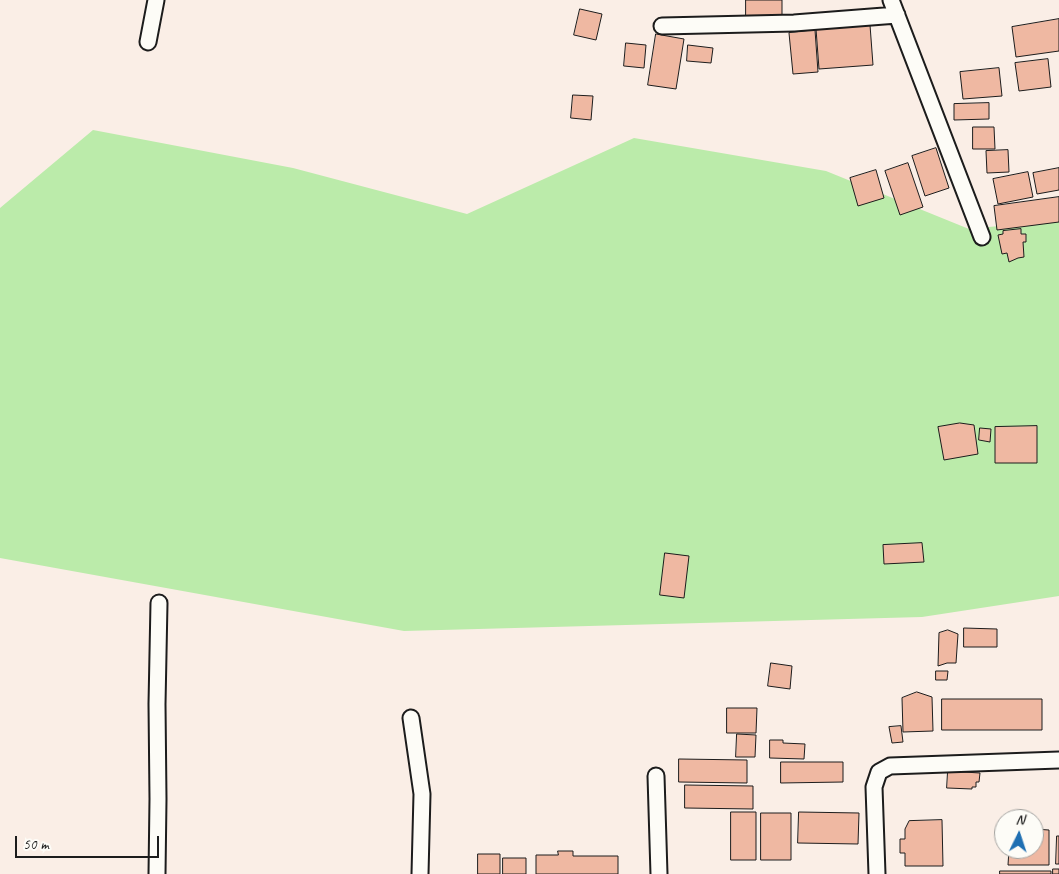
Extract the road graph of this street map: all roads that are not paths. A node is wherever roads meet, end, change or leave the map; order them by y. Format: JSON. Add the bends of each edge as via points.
{"nodes":[{"id":1,"x":156,"y":0,"type":"edge"},
{"id":2,"x":891,"y":0,"type":"edge"},
{"id":3,"x":897,"y":15,"type":"junction"},
{"id":4,"x":662,"y":26,"type":"dead end"},
{"id":5,"x":148,"y":42,"type":"dead end"},
{"id":6,"x":982,"y":236,"type":"dead end"},
{"id":7,"x":159,"y":603,"type":"dead end"},
{"id":8,"x":410,"y":718,"type":"dead end"},
{"id":9,"x":1059,"y":760,"type":"edge"},
{"id":10,"x":656,"y":776,"type":"dead end"},
{"id":11,"x":157,"y":874,"type":"edge"},
{"id":12,"x":420,"y":874,"type":"edge"},
{"id":13,"x":659,"y":874,"type":"edge"},
{"id":14,"x":877,"y":874,"type":"edge"}],
"edges":[{"from":1,"to":5,"type":"street"},
{"from":2,"to":3,"type":"street"},
{"from":3,"to":4,"type":"street","via":[[794,23]]},
{"from":3,"to":6,"type":"street"},
{"from":7,"to":11,"type":"street"},
{"from":8,"to":12,"type":"street","via":[[422,794]]},
{"from":9,"to":14,"type":"street","via":[[890,766],[879,772],[874,788]]},
{"from":10,"to":13,"type":"street"}]}
